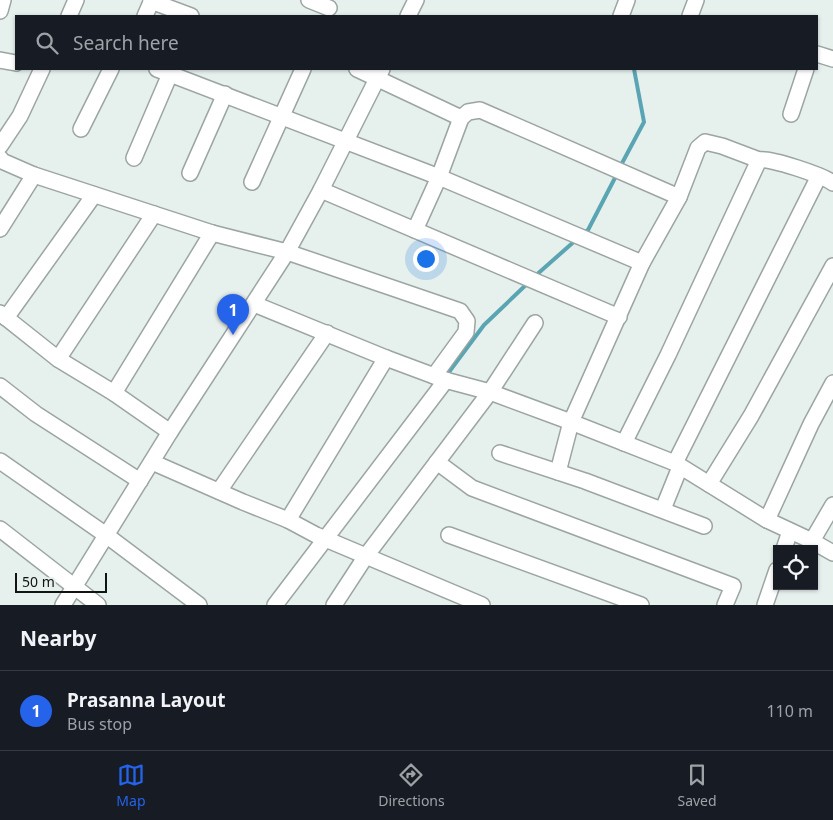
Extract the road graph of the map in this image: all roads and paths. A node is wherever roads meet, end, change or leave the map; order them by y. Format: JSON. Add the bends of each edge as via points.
{"nodes":[{"id":1,"x":3,"y":0,"type":"edge"},
{"id":2,"x":76,"y":0,"type":"edge"},
{"id":3,"x":309,"y":0,"type":"edge"},
{"id":4,"x":416,"y":0,"type":"edge"},
{"id":5,"x":627,"y":0,"type":"edge"},
{"id":6,"x":696,"y":0,"type":"edge"},
{"id":7,"x":151,"y":1,"type":"edge"},
{"id":8,"x":329,"y":8,"type":"edge"},
{"id":9,"x":0,"y":11,"type":"edge"},
{"id":10,"x":69,"y":15,"type":"edge"},
{"id":11,"x":145,"y":15,"type":"edge"},
{"id":12,"x":188,"y":15,"type":"edge"},
{"id":13,"x":408,"y":15,"type":"edge"},
{"id":14,"x":621,"y":15,"type":"edge"},
{"id":15,"x":691,"y":15,"type":"edge"},
{"id":16,"x":818,"y":54,"type":"edge"},
{"id":17,"x":0,"y":60,"type":"edge"},
{"id":18,"x":833,"y":60,"type":"edge"},
{"id":19,"x":15,"y":63,"type":"edge"},
{"id":20,"x":42,"y":70,"type":"edge"},
{"id":21,"x":110,"y":70,"type":"edge"},
{"id":22,"x":303,"y":70,"type":"edge"},
{"id":23,"x":364,"y":70,"type":"edge"},
{"id":24,"x":806,"y":70,"type":"edge"},
{"id":25,"x":164,"y":71,"type":"edge"},
{"id":26,"x":380,"y":73,"type":"edge"},
{"id":27,"x":225,"y":94,"type":"junction"},
{"id":28,"x":791,"y":114,"type":"dead end"},
{"id":29,"x":282,"y":116,"type":"junction"},
{"id":30,"x":461,"y":118,"type":"junction"},
{"id":31,"x":81,"y":129,"type":"dead end"},
{"id":32,"x":346,"y":141,"type":"junction"},
{"id":33,"x":0,"y":146,"type":"edge"},
{"id":34,"x":0,"y":158,"type":"edge"},
{"id":35,"x":134,"y":158,"type":"dead end"},
{"id":36,"x":760,"y":160,"type":"junction"},
{"id":37,"x":190,"y":173,"type":"dead end"},
{"id":38,"x":34,"y":175,"type":"junction"},
{"id":39,"x":439,"y":177,"type":"junction"},
{"id":40,"x":829,"y":178,"type":"edge"},
{"id":41,"x":252,"y":182,"type":"dead end"},
{"id":42,"x":321,"y":190,"type":"junction"},
{"id":43,"x":94,"y":195,"type":"junction"},
{"id":44,"x":679,"y":197,"type":"junction"},
{"id":45,"x":154,"y":214,"type":"junction"},
{"id":46,"x":0,"y":229,"type":"edge"},
{"id":47,"x":415,"y":230,"type":"junction"},
{"id":48,"x":212,"y":233,"type":"junction"},
{"id":49,"x":287,"y":252,"type":"junction"},
{"id":50,"x":642,"y":263,"type":"junction"},
{"id":51,"x":833,"y":266,"type":"edge"},
{"id":52,"x":254,"y":304,"type":"junction"},
{"id":53,"x":3,"y":316,"type":"edge"},
{"id":54,"x":619,"y":317,"type":"junction"},
{"id":55,"x":535,"y":323,"type":"dead end"},
{"id":56,"x":327,"y":333,"type":"junction"},
{"id":57,"x":386,"y":358,"type":"junction"},
{"id":58,"x":58,"y":359,"type":"junction"},
{"id":59,"x":441,"y":378,"type":"junction"},
{"id":60,"x":833,"y":382,"type":"edge"},
{"id":61,"x":0,"y":386,"type":"edge"},
{"id":62,"x":490,"y":392,"type":"junction"},
{"id":63,"x":114,"y":393,"type":"junction"},
{"id":64,"x":571,"y":422,"type":"junction"},
{"id":65,"x":170,"y":432,"type":"junction"},
{"id":66,"x":624,"y":443,"type":"junction"},
{"id":67,"x":500,"y":453,"type":"dead end"},
{"id":68,"x":0,"y":461,"type":"edge"},
{"id":69,"x":152,"y":462,"type":"junction"},
{"id":70,"x":437,"y":462,"type":"junction"},
{"id":71,"x":677,"y":465,"type":"junction"},
{"id":72,"x":558,"y":472,"type":"junction"},
{"id":73,"x":140,"y":481,"type":"junction"},
{"id":74,"x":709,"y":484,"type":"junction"},
{"id":75,"x":219,"y":491,"type":"junction"},
{"id":76,"x":833,"y":505,"type":"edge"},
{"id":77,"x":663,"y":509,"type":"junction"},
{"id":78,"x":288,"y":520,"type":"junction"},
{"id":79,"x":767,"y":520,"type":"junction"},
{"id":80,"x":704,"y":526,"type":"dead end"},
{"id":81,"x":0,"y":529,"type":"edge"},
{"id":82,"x":790,"y":531,"type":"junction"},
{"id":83,"x":106,"y":535,"type":"junction"},
{"id":84,"x":449,"y":535,"type":"dead end"},
{"id":85,"x":322,"y":537,"type":"junction"},
{"id":86,"x":812,"y":541,"type":"junction"},
{"id":87,"x":785,"y":545,"type":"edge"},
{"id":88,"x":833,"y":553,"type":"edge"},
{"id":89,"x":366,"y":556,"type":"junction"},
{"id":90,"x":773,"y":582,"type":"edge"},
{"id":91,"x":74,"y":587,"type":"junction"},
{"id":92,"x":471,"y":603,"type":"edge"},
{"id":93,"x":64,"y":605,"type":"edge"},
{"id":94,"x":98,"y":605,"type":"edge"},
{"id":95,"x":199,"y":605,"type":"edge"},
{"id":96,"x":274,"y":605,"type":"edge"},
{"id":97,"x":334,"y":605,"type":"edge"},
{"id":98,"x":641,"y":605,"type":"edge"},
{"id":99,"x":726,"y":605,"type":"edge"},
{"id":100,"x":765,"y":605,"type":"edge"}],
"edges":[{"from":1,"to":9,"type":"street"},
{"from":2,"to":10,"type":"street"},
{"from":3,"to":8,"type":"street"},
{"from":4,"to":13,"type":"street"},
{"from":5,"to":14,"type":"street"},
{"from":6,"to":15,"type":"street"},
{"from":7,"to":11,"type":"street"},
{"from":7,"to":12,"type":"street"},
{"from":16,"to":18,"type":"street"},
{"from":17,"to":19,"type":"street"},
{"from":20,"to":33,"type":"street","via":[[20,116]]},
{"from":21,"to":31,"type":"street"},
{"from":22,"to":29,"type":"street"},
{"from":23,"to":26,"type":"street"},
{"from":24,"to":28,"type":"street"},
{"from":25,"to":27,"type":"street"},
{"from":25,"to":35,"type":"street"},
{"from":26,"to":30,"type":"street"},
{"from":26,"to":32,"type":"street"},
{"from":27,"to":29,"type":"street"},
{"from":27,"to":37,"type":"street"},
{"from":29,"to":32,"type":"street"},
{"from":29,"to":41,"type":"street"},
{"from":30,"to":39,"type":"street"},
{"from":30,"to":44,"type":"street","via":[[468,112],[480,110]]},
{"from":32,"to":39,"type":"street"},
{"from":32,"to":42,"type":"street"},
{"from":34,"to":38,"type":"street"},
{"from":36,"to":40,"type":"street"},
{"from":36,"to":44,"type":"street","via":[[705,142],[698,148]]},
{"from":36,"to":66,"type":"street"},
{"from":38,"to":43,"type":"street"},
{"from":38,"to":46,"type":"street"},
{"from":39,"to":47,"type":"street"},
{"from":39,"to":50,"type":"street"},
{"from":40,"to":71,"type":"street"},
{"from":42,"to":47,"type":"street"},
{"from":42,"to":49,"type":"street"},
{"from":43,"to":45,"type":"street"},
{"from":43,"to":53,"type":"street"},
{"from":44,"to":50,"type":"street"},
{"from":45,"to":48,"type":"street"},
{"from":45,"to":58,"type":"street"},
{"from":47,"to":54,"type":"street"},
{"from":48,"to":49,"type":"street"},
{"from":48,"to":63,"type":"street"},
{"from":49,"to":52,"type":"street"},
{"from":49,"to":59,"type":"street","via":[[460,311],[467,321],[466,332]]},
{"from":50,"to":54,"type":"street"},
{"from":51,"to":74,"type":"street","via":[[752,416]]},
{"from":52,"to":56,"type":"street"},
{"from":52,"to":65,"type":"street"},
{"from":53,"to":58,"type":"street"},
{"from":54,"to":64,"type":"street"},
{"from":55,"to":62,"type":"street"},
{"from":56,"to":57,"type":"street"},
{"from":56,"to":75,"type":"street"},
{"from":57,"to":59,"type":"street"},
{"from":57,"to":78,"type":"street"},
{"from":58,"to":63,"type":"street"},
{"from":59,"to":62,"type":"street"},
{"from":59,"to":85,"type":"street"},
{"from":60,"to":79,"type":"street"},
{"from":61,"to":73,"type":"street","via":[[36,414]]},
{"from":62,"to":64,"type":"street"},
{"from":62,"to":70,"type":"street"},
{"from":63,"to":65,"type":"street"},
{"from":64,"to":66,"type":"street"},
{"from":64,"to":72,"type":"street"},
{"from":65,"to":69,"type":"street"},
{"from":66,"to":71,"type":"street"},
{"from":67,"to":72,"type":"street"},
{"from":68,"to":83,"type":"street"},
{"from":69,"to":73,"type":"street"},
{"from":69,"to":75,"type":"street"},
{"from":70,"to":89,"type":"street"},
{"from":70,"to":99,"type":"street","via":[[472,488],[733,586]]},
{"from":71,"to":74,"type":"street"},
{"from":71,"to":77,"type":"street"},
{"from":72,"to":77,"type":"street"},
{"from":73,"to":83,"type":"street"},
{"from":74,"to":79,"type":"street"},
{"from":75,"to":78,"type":"street"},
{"from":76,"to":86,"type":"street"},
{"from":77,"to":80,"type":"street"},
{"from":78,"to":85,"type":"street"},
{"from":79,"to":82,"type":"street"},
{"from":81,"to":91,"type":"street"},
{"from":82,"to":86,"type":"street"},
{"from":82,"to":87,"type":"street"},
{"from":83,"to":91,"type":"street"},
{"from":83,"to":95,"type":"street"},
{"from":84,"to":98,"type":"street"},
{"from":85,"to":89,"type":"street"},
{"from":85,"to":96,"type":"street"},
{"from":86,"to":88,"type":"street"},
{"from":89,"to":92,"type":"street"},
{"from":89,"to":97,"type":"street"},
{"from":90,"to":100,"type":"street"},
{"from":91,"to":93,"type":"street"},
{"from":91,"to":94,"type":"street"}]}
